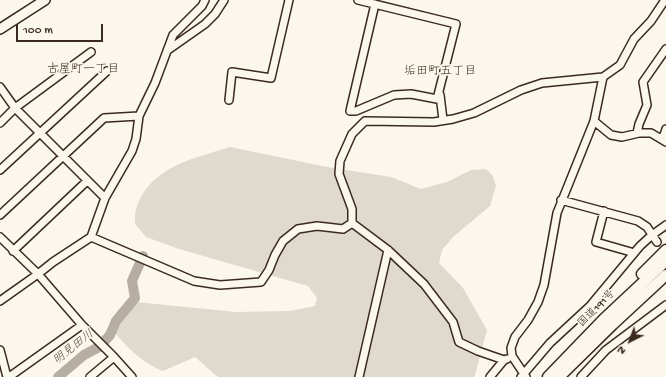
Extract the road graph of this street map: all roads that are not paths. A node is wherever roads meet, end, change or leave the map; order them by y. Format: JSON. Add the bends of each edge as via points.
{"nodes":[{"id":1,"x":45,"y":0,"type":"edge"},
{"id":2,"x":205,"y":0,"type":"edge"},
{"id":3,"x":224,"y":0,"type":"edge"},
{"id":4,"x":289,"y":0,"type":"edge"},
{"id":5,"x":358,"y":0,"type":"edge"},
{"id":6,"x":665,"y":0,"type":"edge"},
{"id":7,"x":375,"y":4,"type":"junction"},
{"id":8,"x":0,"y":29,"type":"edge"},
{"id":9,"x":168,"y":50,"type":"junction"},
{"id":10,"x":666,"y":50,"type":"edge"},
{"id":11,"x":92,"y":52,"type":"dead end"},
{"id":12,"x":106,"y":71,"type":"dead end"},
{"id":13,"x":603,"y":77,"type":"junction"},
{"id":14,"x":0,"y":87,"type":"edge"},
{"id":15,"x":440,"y":91,"type":"junction"},
{"id":16,"x":229,"y":100,"type":"dead end"},
{"id":17,"x":15,"y":108,"type":"junction"},
{"id":18,"x":139,"y":116,"type":"junction"},
{"id":19,"x":443,"y":120,"type":"junction"},
{"id":20,"x":594,"y":121,"type":"junction"},
{"id":21,"x":0,"y":123,"type":"edge"},
{"id":22,"x":666,"y":129,"type":"edge"},
{"id":23,"x":40,"y":132,"type":"junction"},
{"id":24,"x":637,"y":133,"type":"junction"},
{"id":25,"x":663,"y":140,"type":"edge"},
{"id":26,"x":63,"y":157,"type":"junction"},
{"id":27,"x":0,"y":170,"type":"edge"},
{"id":28,"x":87,"y":181,"type":"junction"},
{"id":29,"x":105,"y":198,"type":"junction"},
{"id":30,"x":561,"y":200,"type":"junction"},
{"id":31,"x":604,"y":211,"type":"junction"},
{"id":32,"x":0,"y":215,"type":"edge"},
{"id":33,"x":352,"y":223,"type":"junction"},
{"id":34,"x":666,"y":225,"type":"edge"},
{"id":35,"x":652,"y":235,"type":"junction"},
{"id":36,"x":0,"y":237,"type":"edge"},
{"id":37,"x":91,"y":237,"type":"junction"},
{"id":38,"x":657,"y":242,"type":"dead end"},
{"id":39,"x":388,"y":250,"type":"junction"},
{"id":40,"x":666,"y":250,"type":"edge"},
{"id":41,"x":13,"y":251,"type":"junction"},
{"id":42,"x":631,"y":252,"type":"dead end"},
{"id":43,"x":666,"y":261,"type":"edge"},
{"id":44,"x":38,"y":274,"type":"junction"},
{"id":45,"x":666,"y":275,"type":"edge"},
{"id":46,"x":0,"y":301,"type":"edge"},
{"id":47,"x":666,"y":305,"type":"edge"},
{"id":48,"x":82,"y":325,"type":"junction"},
{"id":49,"x":0,"y":350,"type":"edge"},
{"id":50,"x":572,"y":351,"type":"junction"},
{"id":51,"x":512,"y":356,"type":"junction"},
{"id":52,"x":114,"y":357,"type":"junction"},
{"id":53,"x":504,"y":360,"type":"junction"},
{"id":54,"x":524,"y":376,"type":"edge"},
{"id":55,"x":8,"y":377,"type":"edge"},
{"id":56,"x":90,"y":377,"type":"edge"},
{"id":57,"x":132,"y":377,"type":"edge"},
{"id":58,"x":359,"y":377,"type":"edge"},
{"id":59,"x":490,"y":377,"type":"edge"},
{"id":60,"x":548,"y":377,"type":"edge"},
{"id":61,"x":559,"y":377,"type":"edge"},
{"id":62,"x":581,"y":377,"type":"edge"}],
"edges":[{"from":1,"to":8,"type":"main road"},
{"from":2,"to":9,"type":"street","via":[[173,35]]},
{"from":3,"to":9,"type":"street","via":[[205,24]]},
{"from":4,"to":16,"type":"street","via":[[271,78],[232,72]]},
{"from":5,"to":7,"type":"street"},
{"from":6,"to":13,"type":"street","via":[[651,21],[634,39],[620,65]]},
{"from":7,"to":15,"type":"street","via":[[456,24]]},
{"from":7,"to":15,"type":"street","via":[[350,111],[356,111],[394,95],[411,94],[437,99]]},
{"from":9,"to":18,"type":"street","via":[[156,84]]},
{"from":10,"to":24,"type":"street","via":[[643,82],[647,105]]},
{"from":11,"to":17,"type":"street"},
{"from":12,"to":23,"type":"street"},
{"from":13,"to":19,"type":"street","via":[[542,83],[521,90],[474,113]]},
{"from":13,"to":20,"type":"street"},
{"from":14,"to":17,"type":"street"},
{"from":15,"to":19,"type":"street"},
{"from":17,"to":21,"type":"street"},
{"from":17,"to":23,"type":"street"},
{"from":18,"to":26,"type":"street","via":[[104,118]]},
{"from":18,"to":29,"type":"street","via":[[132,151]]},
{"from":19,"to":33,"type":"street","via":[[365,121],[352,134],[340,160],[339,174],[352,209]]},
{"from":20,"to":24,"type":"street","via":[[611,135],[622,137]]},
{"from":20,"to":30,"type":"street"},
{"from":22,"to":25,"type":"street"},
{"from":23,"to":26,"type":"street"},
{"from":23,"to":27,"type":"street"},
{"from":24,"to":25,"type":"street","via":[[651,134]]},
{"from":26,"to":28,"type":"street"},
{"from":26,"to":32,"type":"street"},
{"from":28,"to":29,"type":"street"},
{"from":28,"to":41,"type":"street"},
{"from":29,"to":37,"type":"street"},
{"from":30,"to":31,"type":"street"},
{"from":30,"to":51,"type":"street","via":[[544,285],[528,320],[515,337],[511,348]]},
{"from":31,"to":35,"type":"street","via":[[643,223]]},
{"from":31,"to":42,"type":"street","via":[[596,242]]},
{"from":33,"to":37,"type":"street","via":[[343,229],[317,226],[298,229],[283,241],[261,282],[220,285],[194,281]]},
{"from":33,"to":39,"type":"street"},
{"from":34,"to":35,"type":"street"},
{"from":35,"to":38,"type":"street"},
{"from":35,"to":54,"type":"street","via":[[590,306],[550,343]]},
{"from":36,"to":41,"type":"street"},
{"from":37,"to":44,"type":"street"},
{"from":39,"to":53,"type":"street","via":[[429,290],[453,322],[459,342]]},
{"from":39,"to":58,"type":"street"},
{"from":40,"to":50,"type":"highway","via":[[609,308]]},
{"from":41,"to":44,"type":"street"},
{"from":43,"to":50,"type":"highway","name":"国道191号"},
{"from":44,"to":46,"type":"street"},
{"from":44,"to":48,"type":"street"},
{"from":45,"to":61,"type":"highway","name":"国道191号"},
{"from":47,"to":62,"type":"street","via":[[606,350]]},
{"from":48,"to":52,"type":"street"},
{"from":48,"to":55,"type":"street"},
{"from":49,"to":55,"type":"street"},
{"from":50,"to":60,"type":"highway","name":"国道191号"},
{"from":51,"to":53,"type":"street"},
{"from":51,"to":54,"type":"street"},
{"from":52,"to":56,"type":"street"},
{"from":52,"to":57,"type":"street"},
{"from":53,"to":59,"type":"street"}]}
